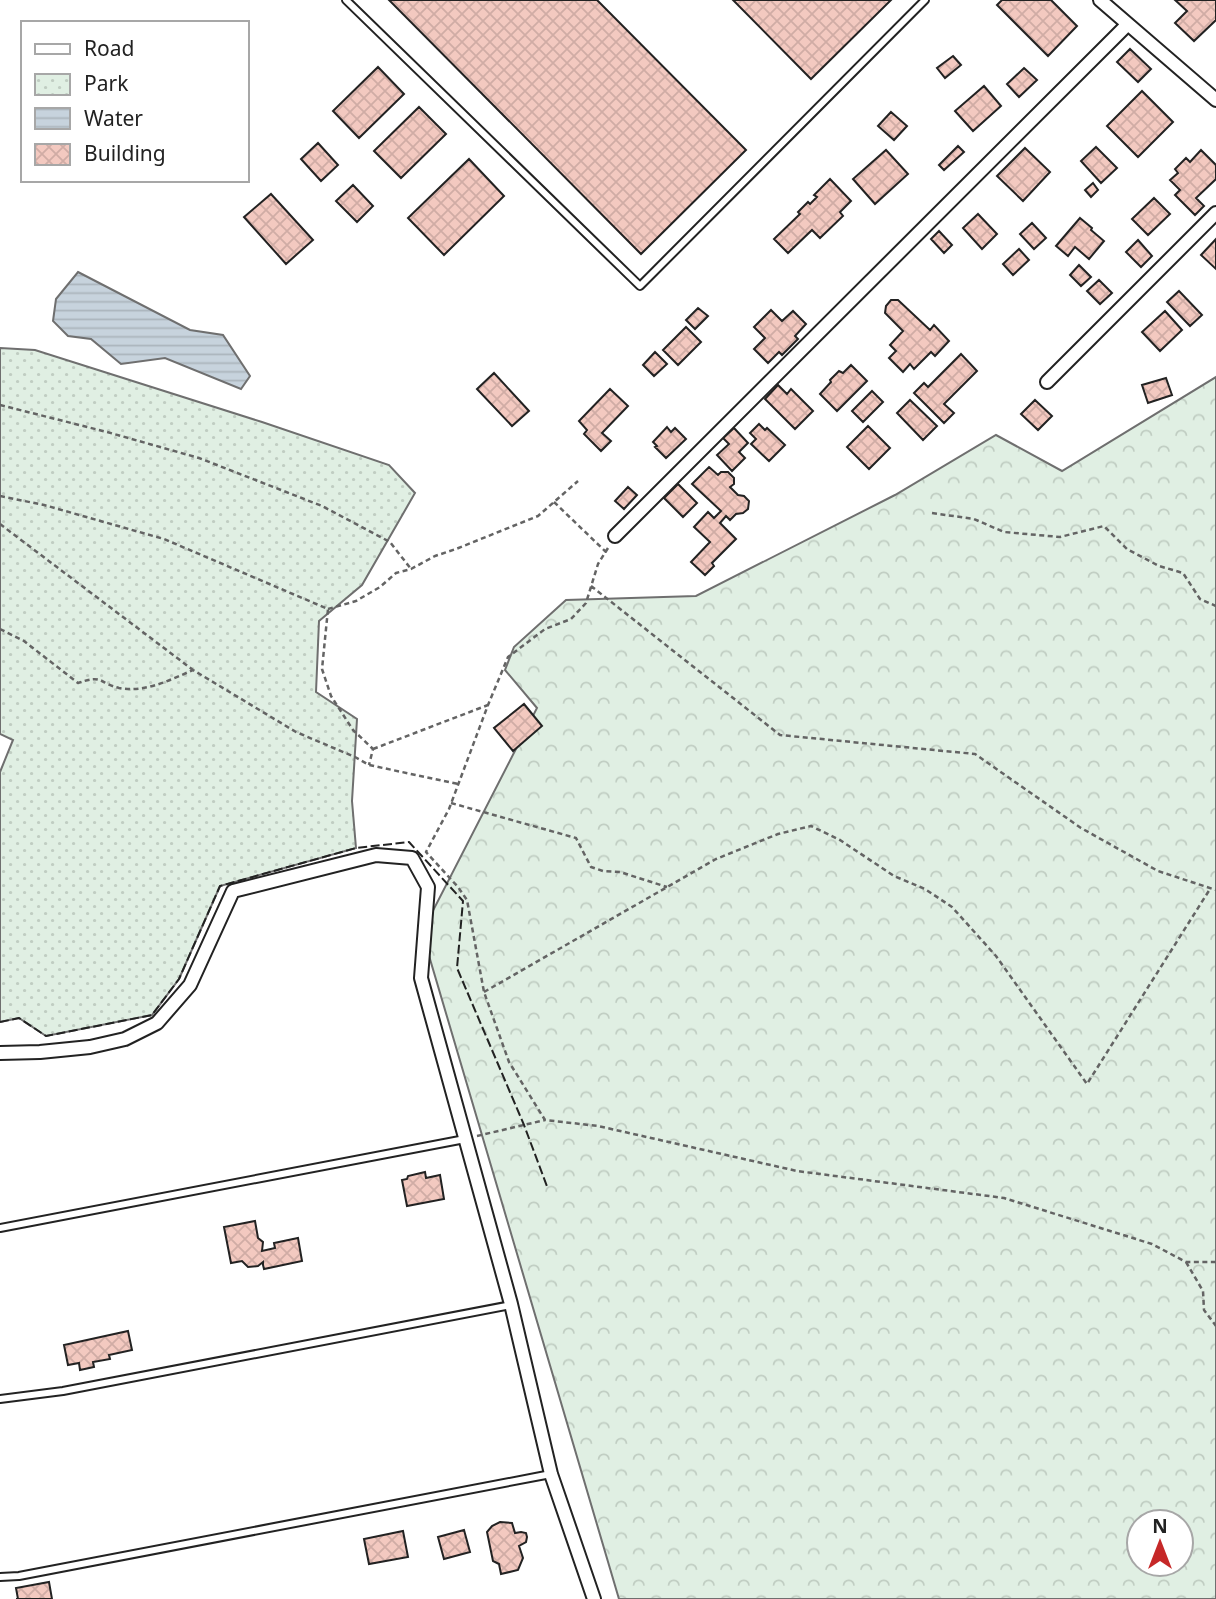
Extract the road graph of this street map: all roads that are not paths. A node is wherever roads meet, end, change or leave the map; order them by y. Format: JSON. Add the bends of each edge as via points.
{"nodes":[{"id":1,"x":346,"y":0,"type":"edge"},
{"id":2,"x":925,"y":0,"type":"edge"},
{"id":3,"x":1100,"y":0,"type":"edge"},
{"id":4,"x":1127,"y":25,"type":"junction"},
{"id":5,"x":1216,"y":100,"type":"edge"},
{"id":6,"x":1216,"y":213,"type":"edge"},
{"id":7,"x":1047,"y":382,"type":"dead end"},
{"id":8,"x":615,"y":536,"type":"road end"},
{"id":9,"x":0,"y":1054,"type":"edge"},
{"id":10,"x":465,"y":1139,"type":"junction"},
{"id":11,"x":0,"y":1228,"type":"edge"},
{"id":12,"x":511,"y":1304,"type":"junction"},
{"id":13,"x":0,"y":1399,"type":"edge"},
{"id":14,"x":551,"y":1474,"type":"junction"},
{"id":15,"x":0,"y":1577,"type":"edge"},
{"id":16,"x":594,"y":1599,"type":"edge"}],
"edges":[{"from":1,"to":2,"type":"lane","via":[[640,286]]},
{"from":3,"to":4,"type":"street"},
{"from":4,"to":5,"type":"street"},
{"from":4,"to":8,"type":"street"},
{"from":6,"to":7,"type":"street"},
{"from":9,"to":10,"type":"street","via":[[90,1047],[125,1039],[157,1023],[190,985],[233,891],[376,855],[412,858],[428,887],[421,978]]},
{"from":10,"to":11,"type":"lane"},
{"from":10,"to":12,"type":"street"},
{"from":12,"to":13,"type":"lane","via":[[63,1391]]},
{"from":12,"to":14,"type":"street"},
{"from":14,"to":15,"type":"lane"},
{"from":14,"to":16,"type":"street"}]}
